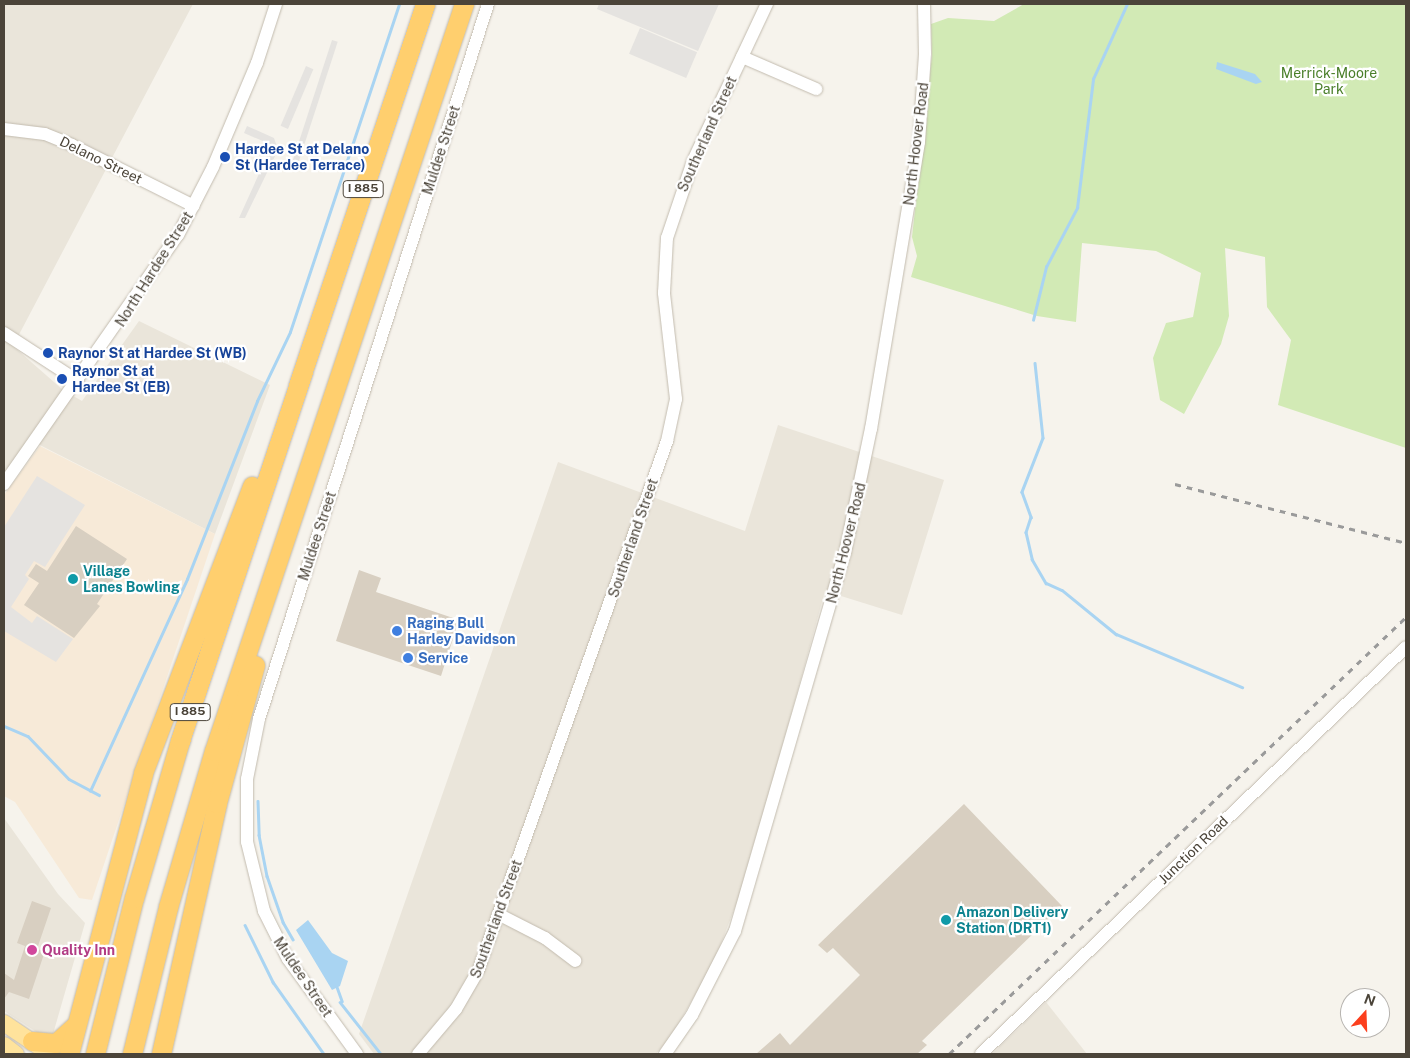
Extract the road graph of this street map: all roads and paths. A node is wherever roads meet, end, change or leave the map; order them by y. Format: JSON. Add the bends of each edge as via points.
{"nodes":[{"id":1,"x":276,"y":4,"type":"edge"},
{"id":2,"x":425,"y":4,"type":"edge"},
{"id":3,"x":464,"y":4,"type":"edge"},
{"id":4,"x":488,"y":4,"type":"edge"},
{"id":5,"x":767,"y":4,"type":"edge"},
{"id":6,"x":924,"y":4,"type":"edge"},
{"id":7,"x":742,"y":57,"type":"junction"},
{"id":8,"x":816,"y":89,"type":"dead end"},
{"id":9,"x":4,"y":129,"type":"edge"},
{"id":10,"x":194,"y":206,"type":"junction"},
{"id":11,"x":4,"y":333,"type":"edge"},
{"id":12,"x":300,"y":375,"type":"junction"},
{"id":13,"x":78,"y":381,"type":"junction"},
{"id":14,"x":4,"y":484,"type":"edge"},
{"id":15,"x":275,"y":566,"type":"junction"},
{"id":16,"x":1406,"y":647,"type":"edge"},
{"id":17,"x":498,"y":914,"type":"junction"},
{"id":18,"x":575,"y":960,"type":"dead end"},
{"id":19,"x":4,"y":1022,"type":"edge"},
{"id":20,"x":76,"y":1025,"type":"junction"},
{"id":21,"x":32,"y":1041,"type":"junction"},
{"id":22,"x":4,"y":1045,"type":"edge"},
{"id":23,"x":16,"y":1054,"type":"edge"},
{"id":24,"x":50,"y":1054,"type":"edge"},
{"id":25,"x":69,"y":1054,"type":"edge"},
{"id":26,"x":96,"y":1054,"type":"edge"},
{"id":27,"x":132,"y":1054,"type":"edge"},
{"id":28,"x":161,"y":1054,"type":"edge"},
{"id":29,"x":357,"y":1054,"type":"edge"},
{"id":30,"x":418,"y":1054,"type":"edge"},
{"id":31,"x":665,"y":1054,"type":"edge"},
{"id":32,"x":981,"y":1054,"type":"edge"}],
"edges":[{"from":1,"to":10,"type":"street","name":"North Hardee Street","via":[[257,63]]},
{"from":2,"to":12,"type":"highway","number":"I 885"},
{"from":3,"to":15,"type":"highway","number":"I 885"},
{"from":4,"to":29,"type":"street","name":"Muldee Street","via":[[258,719],[247,779],[247,842],[264,911],[288,959]]},
{"from":5,"to":7,"type":"street","name":"Southerland Street"},
{"from":6,"to":31,"type":"street","name":"North Hoover Road","via":[[926,53],[919,142],[871,429],[847,545],[770,822],[735,931],[696,1009]]},
{"from":7,"to":8,"type":"street"},
{"from":7,"to":17,"type":"street","name":"Southerland Street","via":[[688,174],[667,238],[664,293],[676,399],[667,441]]},
{"from":9,"to":10,"type":"street","name":"Delano Street","via":[[45,134]]},
{"from":10,"to":13,"type":"street","name":"North Hardee Street","via":[[150,280]]},
{"from":11,"to":13,"type":"street"},
{"from":12,"to":20,"type":"highway","via":[[244,506],[156,734],[124,837]]},
{"from":12,"to":26,"type":"highway","number":"I 885","via":[[156,819]]},
{"from":13,"to":14,"type":"street","name":"North Hardee Street"},
{"from":15,"to":27,"type":"highway","number":"I 885","via":[[190,829]]},
{"from":15,"to":28,"type":"highway","via":[[266,624],[217,804]]},
{"from":16,"to":32,"type":"street","name":"Junction Road"},
{"from":17,"to":18,"type":"street","via":[[545,938]]},
{"from":17,"to":30,"type":"street","name":"Southerland Street","via":[[469,990]]},
{"from":19,"to":21,"type":"main road"},
{"from":20,"to":21,"type":"highway","via":[[56,1043]]},
{"from":20,"to":25,"type":"highway"},
{"from":21,"to":24,"type":"main road"},
{"from":22,"to":23,"type":"main road"}]}
